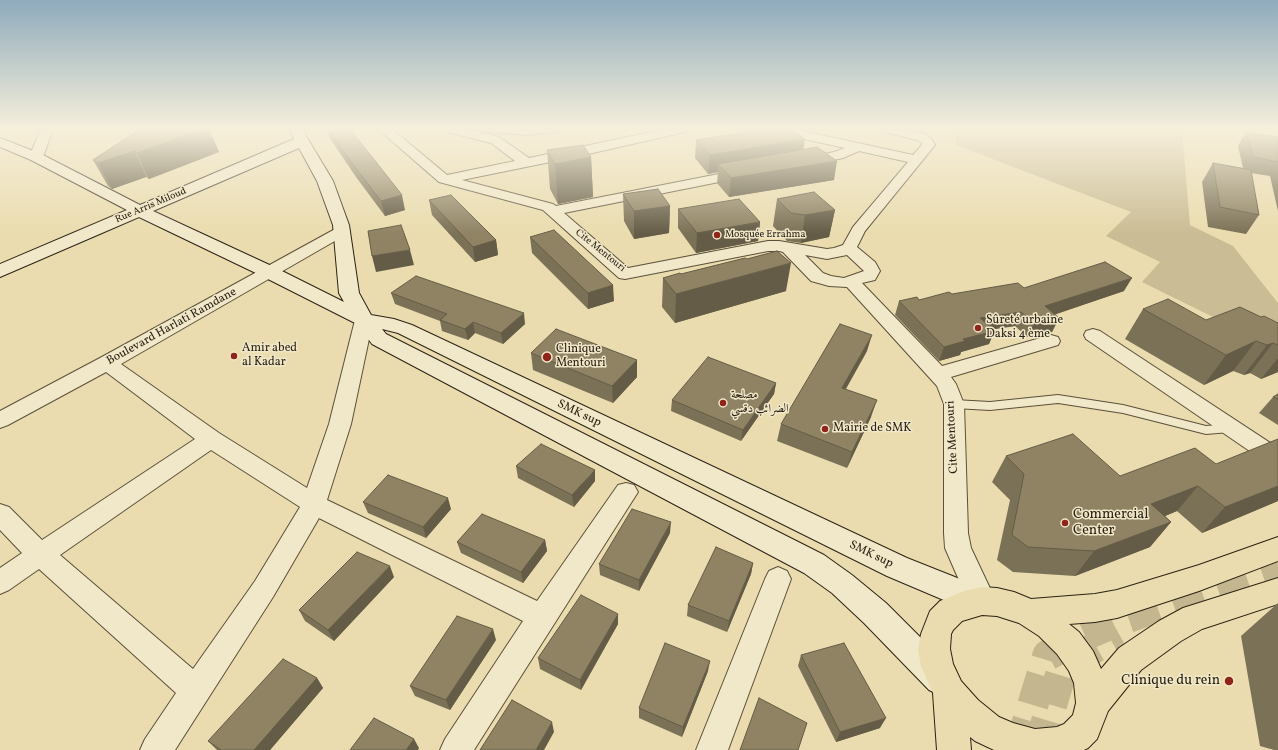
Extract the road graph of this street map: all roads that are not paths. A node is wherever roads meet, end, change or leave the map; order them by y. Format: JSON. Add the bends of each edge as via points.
{"nodes":[{"id":1,"x":49,"y":164,"type":"edge"},
{"id":2,"x":239,"y":164,"type":"edge"},
{"id":3,"x":316,"y":164,"type":"edge"},
{"id":4,"x":426,"y":164,"type":"edge"},
{"id":5,"x":522,"y":164,"type":"edge"},
{"id":6,"x":913,"y":164,"type":"edge"},
{"id":7,"x":754,"y":171,"type":"edge"},
{"id":8,"x":100,"y":174,"type":"edge"},
{"id":9,"x":444,"y":179,"type":"junction"},
{"id":10,"x":82,"y":181,"type":"junction"},
{"id":11,"x":140,"y":211,"type":"junction"},
{"id":12,"x":552,"y":211,"type":"junction"},
{"id":13,"x":342,"y":231,"type":"junction"},
{"id":14,"x":789,"y":248,"type":"junction"},
{"id":15,"x":849,"y":248,"type":"junction"},
{"id":16,"x":0,"y":271,"type":"edge"},
{"id":17,"x":269,"y":272,"type":"junction"},
{"id":18,"x":851,"y":282,"type":"junction"},
{"id":19,"x":364,"y":320,"type":"junction"},
{"id":20,"x":1093,"y":335,"type":"dead end"},
{"id":21,"x":1051,"y":341,"type":"dead end"},
{"id":22,"x":107,"y":363,"type":"junction"},
{"id":23,"x":938,"y":374,"type":"junction"},
{"id":24,"x":954,"y":404,"type":"junction"},
{"id":25,"x":0,"y":420,"type":"edge"},
{"id":26,"x":1232,"y":428,"type":"junction"},
{"id":27,"x":211,"y":439,"type":"junction"},
{"id":28,"x":1278,"y":459,"type":"edge"},
{"id":29,"x":626,"y":492,"type":"dead end"},
{"id":30,"x":314,"y":504,"type":"junction"},
{"id":31,"x":0,"y":514,"type":"edge"},
{"id":32,"x":1278,"y":549,"type":"edge"},
{"id":33,"x":41,"y":554,"type":"junction"},
{"id":34,"x":778,"y":579,"type":"dead end"},
{"id":35,"x":0,"y":582,"type":"edge"},
{"id":36,"x":1278,"y":591,"type":"edge"},
{"id":37,"x":980,"y":601,"type":"junction"},
{"id":38,"x":1030,"y":613,"type":"junction"},
{"id":39,"x":542,"y":617,"type":"junction"},
{"id":40,"x":946,"y":688,"type":"junction"},
{"id":41,"x":196,"y":691,"type":"junction"},
{"id":42,"x":1093,"y":704,"type":"junction"},
{"id":43,"x":1079,"y":743,"type":"edge"},
{"id":44,"x":156,"y":750,"type":"edge"},
{"id":45,"x":456,"y":750,"type":"edge"},
{"id":46,"x":712,"y":750,"type":"edge"},
{"id":47,"x":954,"y":750,"type":"edge"}],
"edges":[{"from":1,"to":10,"type":"main road"},
{"from":2,"to":11,"type":"main road","name":"Rue Arris Miloud"},
{"from":3,"to":13,"type":"main road","via":[[332,199]]},
{"from":4,"to":9,"type":"street","name":"Cite Mentouri"},
{"from":5,"to":9,"type":"street"},
{"from":6,"to":15,"type":"street","via":[[858,230]]},
{"from":7,"to":12,"type":"street"},
{"from":8,"to":10,"type":"main road"},
{"from":9,"to":12,"type":"street","name":"Cite Mentouri","via":[[541,205]]},
{"from":10,"to":11,"type":"main road"},
{"from":11,"to":16,"type":"main road","name":"Rue Arris Miloud"},
{"from":11,"to":17,"type":"main road"},
{"from":12,"to":14,"type":"street","name":"Cite Mentouri","via":[[625,274],[756,247]]},
{"from":13,"to":17,"type":"street","name":"Boulevard Harlati Ramdane"},
{"from":13,"to":19,"type":"main road","via":[[349,292]]},
{"from":14,"to":15,"type":"street","name":"Cite Mentouri","via":[[827,254]]},
{"from":14,"to":18,"type":"street","via":[[817,277],[836,283]]},
{"from":15,"to":18,"type":"street","via":[[872,271],[869,276]]},
{"from":17,"to":19,"type":"main road"},
{"from":17,"to":22,"type":"street","name":"Boulevard Harlati Ramdane"},
{"from":18,"to":23,"type":"street","name":"Cite Mentouri"},
{"from":19,"to":30,"type":"street","via":[[340,424]]},
{"from":19,"to":37,"type":"main road","name":"SMK sup","via":[[404,329],[897,567]]},
{"from":19,"to":40,"type":"main road","via":[[384,343],[814,564],[870,608]]},
{"from":20,"to":26,"type":"street"},
{"from":21,"to":23,"type":"street"},
{"from":22,"to":25,"type":"street","name":"Boulevard Harlati Ramdane"},
{"from":22,"to":27,"type":"street"},
{"from":23,"to":24,"type":"street","name":"Cite Mentouri","via":[[946,384]]},
{"from":24,"to":26,"type":"lane","via":[[990,406],[1058,399],[1123,409],[1206,430]]},
{"from":24,"to":37,"type":"street","name":"Cite Mentouri","via":[[956,533],[964,566]]},
{"from":26,"to":28,"type":"street"},
{"from":27,"to":30,"type":"street"},
{"from":27,"to":33,"type":"street"},
{"from":29,"to":39,"type":"street"},
{"from":30,"to":39,"type":"street"},
{"from":30,"to":41,"type":"street","via":[[264,589]]},
{"from":31,"to":33,"type":"street"},
{"from":32,"to":38,"type":"main road","via":[[1117,604]]},
{"from":33,"to":35,"type":"street"},
{"from":33,"to":41,"type":"street"},
{"from":34,"to":46,"type":"street"},
{"from":36,"to":42,"type":"main road","via":[[1194,618],[1170,631],[1130,659]]},
{"from":37,"to":38,"type":"main road","via":[[1014,606]]},
{"from":37,"to":40,"type":"main road","via":[[964,604],[951,611],[941,621],[934,649],[937,666]]},
{"from":38,"to":42,"type":"main road","via":[[1059,634],[1082,662],[1090,683]]},
{"from":39,"to":45,"type":"street"},
{"from":40,"to":43,"type":"main road","via":[[966,712],[987,729],[1011,740],[1035,746]]},
{"from":40,"to":47,"type":"main road"},
{"from":41,"to":44,"type":"street"},
{"from":42,"to":43,"type":"main road"}]}
